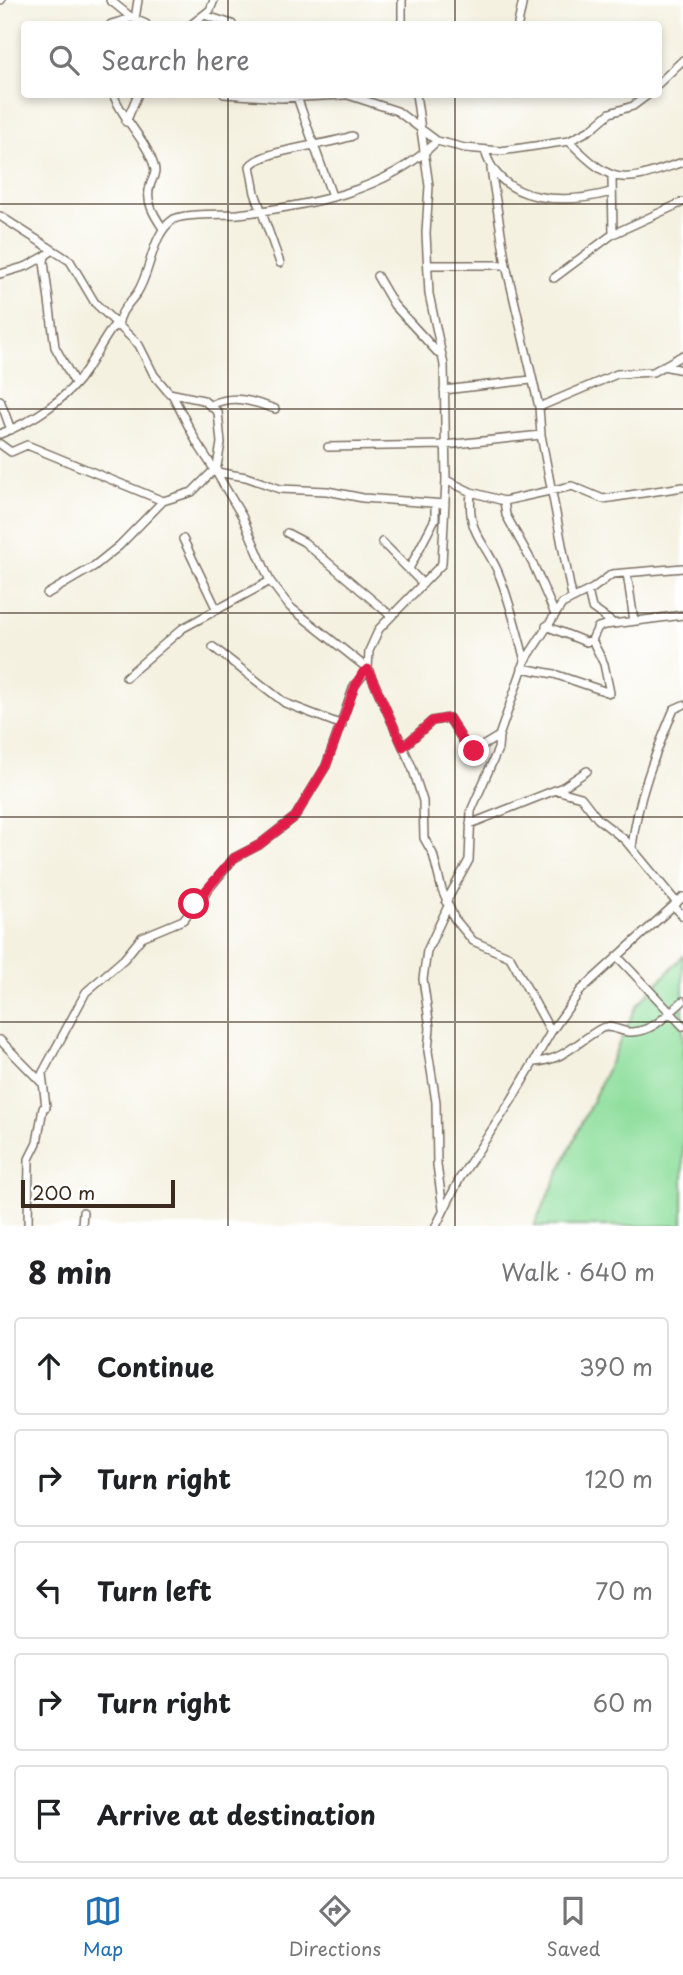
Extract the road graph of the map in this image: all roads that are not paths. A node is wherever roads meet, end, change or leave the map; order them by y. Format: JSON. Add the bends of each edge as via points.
{"nodes":[{"id":1,"x":110,"y":0,"type":"edge"},
{"id":2,"x":138,"y":0,"type":"edge"},
{"id":3,"x":214,"y":0,"type":"edge"},
{"id":4,"x":402,"y":0,"type":"edge"},
{"id":5,"x":523,"y":0,"type":"edge"},
{"id":6,"x":204,"y":15,"type":"junction"},
{"id":7,"x":134,"y":19,"type":"junction"},
{"id":8,"x":125,"y":21,"type":"edge"},
{"id":9,"x":139,"y":21,"type":"edge"},
{"id":10,"x":196,"y":21,"type":"edge"},
{"id":11,"x":223,"y":21,"type":"edge"},
{"id":12,"x":402,"y":21,"type":"edge"},
{"id":13,"x":519,"y":21,"type":"edge"},
{"id":14,"x":683,"y":60,"type":"edge"},
{"id":15,"x":662,"y":81,"type":"edge"},
{"id":16,"x":115,"y":98,"type":"edge"},
{"id":17,"x":136,"y":98,"type":"edge"},
{"id":18,"x":297,"y":98,"type":"edge"},
{"id":19,"x":357,"y":98,"type":"edge"},
{"id":20,"x":417,"y":98,"type":"edge"},
{"id":21,"x":644,"y":98,"type":"edge"},
{"id":22,"x":125,"y":122,"type":"junction"},
{"id":23,"x":424,"y":133,"type":"junction"},
{"id":24,"x":352,"y":136,"type":"dead end"},
{"id":25,"x":437,"y":141,"type":"junction"},
{"id":26,"x":569,"y":141,"type":"junction"},
{"id":27,"x":314,"y":146,"type":"junction"},
{"id":28,"x":485,"y":151,"type":"junction"},
{"id":29,"x":426,"y":152,"type":"junction"},
{"id":30,"x":683,"y":162,"type":"edge"},
{"id":31,"x":491,"y":169,"type":"junction"},
{"id":32,"x":612,"y":177,"type":"junction"},
{"id":33,"x":611,"y":192,"type":"junction"},
{"id":34,"x":332,"y":196,"type":"junction"},
{"id":35,"x":683,"y":202,"type":"edge"},
{"id":36,"x":262,"y":211,"type":"junction"},
{"id":37,"x":0,"y":216,"type":"edge"},
{"id":38,"x":162,"y":227,"type":"junction"},
{"id":39,"x":613,"y":234,"type":"junction"},
{"id":40,"x":52,"y":250,"type":"junction"},
{"id":41,"x":45,"y":256,"type":"junction"},
{"id":42,"x":280,"y":263,"type":"dead end"},
{"id":43,"x":429,"y":265,"type":"junction"},
{"id":44,"x":506,"y":265,"type":"junction"},
{"id":45,"x":0,"y":274,"type":"edge"},
{"id":46,"x":377,"y":276,"type":"dead end"},
{"id":47,"x":554,"y":278,"type":"dead end"},
{"id":48,"x":116,"y":322,"type":"junction"},
{"id":49,"x":683,"y":355,"type":"edge"},
{"id":50,"x":442,"y":357,"type":"junction"},
{"id":51,"x":663,"y":366,"type":"junction"},
{"id":52,"x":683,"y":370,"type":"edge"},
{"id":53,"x":531,"y":380,"type":"junction"},
{"id":54,"x":75,"y":383,"type":"junction"},
{"id":55,"x":444,"y":390,"type":"junction"},
{"id":56,"x":173,"y":396,"type":"junction"},
{"id":57,"x":0,"y":400,"type":"edge"},
{"id":58,"x":211,"y":405,"type":"junction"},
{"id":59,"x":538,"y":407,"type":"junction"},
{"id":60,"x":275,"y":409,"type":"dead end"},
{"id":61,"x":11,"y":430,"type":"junction"},
{"id":62,"x":0,"y":434,"type":"edge"},
{"id":63,"x":541,"y":435,"type":"junction"},
{"id":64,"x":0,"y":444,"type":"edge"},
{"id":65,"x":445,"y":445,"type":"junction"},
{"id":66,"x":328,"y":447,"type":"dead end"},
{"id":67,"x":216,"y":470,"type":"junction"},
{"id":68,"x":446,"y":480,"type":"junction"},
{"id":69,"x":683,"y":487,"type":"edge"},
{"id":70,"x":471,"y":492,"type":"junction"},
{"id":71,"x":551,"y":493,"type":"junction"},
{"id":72,"x":505,"y":501,"type":"junction"},
{"id":73,"x":163,"y":502,"type":"junction"},
{"id":74,"x":435,"y":504,"type":"junction"},
{"id":75,"x":445,"y":504,"type":"junction"},
{"id":76,"x":287,"y":533,"type":"dead end"},
{"id":77,"x":183,"y":539,"type":"dead end"},
{"id":78,"x":382,"y":542,"type":"dead end"},
{"id":79,"x":683,"y":568,"type":"edge"},
{"id":80,"x":409,"y":569,"type":"junction"},
{"id":81,"x":627,"y":573,"type":"junction"},
{"id":82,"x":270,"y":581,"type":"junction"},
{"id":83,"x":422,"y":584,"type":"junction"},
{"id":84,"x":588,"y":591,"type":"junction"},
{"id":85,"x":47,"y":594,"type":"dead end"},
{"id":86,"x":572,"y":597,"type":"junction"},
{"id":87,"x":217,"y":610,"type":"junction"},
{"id":88,"x":555,"y":612,"type":"junction"},
{"id":89,"x":390,"y":615,"type":"junction"},
{"id":90,"x":683,"y":615,"type":"edge"},
{"id":91,"x":634,"y":621,"type":"junction"},
{"id":92,"x":613,"y":623,"type":"junction"},
{"id":93,"x":546,"y":626,"type":"junction"},
{"id":94,"x":592,"y":640,"type":"junction"},
{"id":95,"x":213,"y":647,"type":"dead end"},
{"id":96,"x":523,"y":664,"type":"junction"},
{"id":97,"x":368,"y":669,"type":"junction"},
{"id":98,"x":126,"y":677,"type":"dead end"},
{"id":99,"x":683,"y":705,"type":"edge"},
{"id":100,"x":342,"y":724,"type":"junction"},
{"id":101,"x":499,"y":736,"type":"junction"},
{"id":102,"x":403,"y":747,"type":"junction"},
{"id":103,"x":587,"y":771,"type":"dead end"},
{"id":104,"x":556,"y":790,"type":"junction"},
{"id":105,"x":470,"y":824,"type":"junction"},
{"id":106,"x":632,"y":848,"type":"junction"},
{"id":107,"x":678,"y":902,"type":"edge"},
{"id":108,"x":447,"y":904,"type":"junction"},
{"id":109,"x":683,"y":916,"type":"edge"},
{"id":110,"x":617,"y":956,"type":"junction"},
{"id":111,"x":683,"y":1001,"type":"edge"},
{"id":112,"x":671,"y":1012,"type":"junction"},
{"id":113,"x":683,"y":1026,"type":"edge"},
{"id":114,"x":551,"y":1032,"type":"junction"},
{"id":115,"x":0,"y":1040,"type":"edge"},
{"id":116,"x":534,"y":1062,"type":"junction"},
{"id":117,"x":42,"y":1084,"type":"junction"},
{"id":118,"x":443,"y":1209,"type":"junction"},
{"id":119,"x":83,"y":1212,"type":"dead end"},
{"id":120,"x":28,"y":1226,"type":"edge"},
{"id":121,"x":82,"y":1226,"type":"edge"},
{"id":122,"x":436,"y":1226,"type":"edge"}],
"edges":[{"from":1,"to":7,"type":"street"},
{"from":2,"to":7,"type":"street"},
{"from":3,"to":6,"type":"street"},
{"from":4,"to":12,"type":"street"},
{"from":5,"to":13,"type":"street"},
{"from":6,"to":10,"type":"street"},
{"from":6,"to":11,"type":"street"},
{"from":7,"to":8,"type":"street"},
{"from":7,"to":9,"type":"street"},
{"from":14,"to":15,"type":"street"},
{"from":16,"to":22,"type":"street"},
{"from":17,"to":22,"type":"street"},
{"from":18,"to":27,"type":"street"},
{"from":19,"to":23,"type":"street","via":[[397,111]]},
{"from":20,"to":23,"type":"street"},
{"from":21,"to":26,"type":"street","via":[[610,113]]},
{"from":22,"to":38,"type":"street","via":[[154,164],[148,195]]},
{"from":23,"to":25,"type":"street"},
{"from":23,"to":29,"type":"street"},
{"from":24,"to":27,"type":"street"},
{"from":25,"to":28,"type":"street"},
{"from":25,"to":29,"type":"street"},
{"from":26,"to":28,"type":"street"},
{"from":26,"to":32,"type":"street"},
{"from":27,"to":34,"type":"street"},
{"from":27,"to":36,"type":"street","via":[[254,160],[252,179]]},
{"from":28,"to":31,"type":"street"},
{"from":29,"to":34,"type":"street","via":[[371,185]]},
{"from":29,"to":43,"type":"street"},
{"from":30,"to":32,"type":"street","via":[[630,179]]},
{"from":31,"to":33,"type":"street","via":[[513,187],[558,200]]},
{"from":31,"to":44,"type":"street"},
{"from":32,"to":33,"type":"street"},
{"from":33,"to":39,"type":"street"},
{"from":34,"to":36,"type":"street"},
{"from":35,"to":39,"type":"street"},
{"from":36,"to":38,"type":"street","via":[[179,217]]},
{"from":36,"to":42,"type":"street"},
{"from":37,"to":40,"type":"street"},
{"from":38,"to":48,"type":"street","via":[[147,273]]},
{"from":39,"to":47,"type":"street"},
{"from":40,"to":41,"type":"street"},
{"from":40,"to":48,"type":"street","via":[[70,261],[95,303]]},
{"from":41,"to":45,"type":"street"},
{"from":41,"to":54,"type":"street","via":[[55,347]]},
{"from":43,"to":44,"type":"street"},
{"from":43,"to":50,"type":"street","via":[[429,293]]},
{"from":44,"to":53,"type":"street"},
{"from":46,"to":50,"type":"street","via":[[394,304]]},
{"from":48,"to":54,"type":"street"},
{"from":48,"to":56,"type":"street","via":[[139,345],[154,375]]},
{"from":49,"to":51,"type":"street"},
{"from":50,"to":55,"type":"street"},
{"from":51,"to":52,"type":"street"},
{"from":51,"to":59,"type":"street","via":[[653,372],[617,374]]},
{"from":53,"to":55,"type":"street"},
{"from":53,"to":59,"type":"street"},
{"from":54,"to":61,"type":"street","via":[[44,411]]},
{"from":55,"to":65,"type":"street"},
{"from":56,"to":58,"type":"street"},
{"from":56,"to":67,"type":"street"},
{"from":57,"to":61,"type":"street"},
{"from":58,"to":60,"type":"street","via":[[245,399]]},
{"from":58,"to":67,"type":"street","via":[[222,428]]},
{"from":59,"to":63,"type":"street"},
{"from":61,"to":62,"type":"street"},
{"from":63,"to":65,"type":"street"},
{"from":63,"to":71,"type":"street"},
{"from":64,"to":73,"type":"street","via":[[8,452],[27,444]]},
{"from":65,"to":66,"type":"street"},
{"from":65,"to":68,"type":"street"},
{"from":67,"to":73,"type":"street","via":[[192,492]]},
{"from":67,"to":74,"type":"street","via":[[280,489]]},
{"from":67,"to":82,"type":"street"},
{"from":68,"to":70,"type":"street"},
{"from":68,"to":75,"type":"street"},
{"from":69,"to":71,"type":"street","via":[[611,499],[572,486]]},
{"from":70,"to":72,"type":"street"},
{"from":70,"to":96,"type":"street","via":[[469,514],[475,534],[497,569]]},
{"from":71,"to":72,"type":"street"},
{"from":71,"to":86,"type":"street"},
{"from":72,"to":88,"type":"street","via":[[506,515]]},
{"from":73,"to":85,"type":"street","via":[[120,546]]},
{"from":74,"to":75,"type":"street"},
{"from":74,"to":80,"type":"street","via":[[435,519]]},
{"from":75,"to":83,"type":"street","via":[[442,564]]},
{"from":76,"to":89,"type":"street","via":[[304,542]]},
{"from":77,"to":87,"type":"street"},
{"from":78,"to":80,"type":"street"},
{"from":79,"to":81,"type":"street"},
{"from":80,"to":83,"type":"street"},
{"from":81,"to":84,"type":"street","via":[[605,577]]},
{"from":81,"to":91,"type":"street"},
{"from":82,"to":87,"type":"street"},
{"from":82,"to":97,"type":"street","via":[[290,607]]},
{"from":83,"to":89,"type":"street"},
{"from":84,"to":86,"type":"street"},
{"from":84,"to":92,"type":"street","via":[[592,608]]},
{"from":86,"to":88,"type":"street"},
{"from":87,"to":98,"type":"street","via":[[183,628]]},
{"from":88,"to":93,"type":"street"},
{"from":89,"to":97,"type":"street","via":[[372,641]]},
{"from":90,"to":91,"type":"street"},
{"from":91,"to":92,"type":"street"},
{"from":92,"to":94,"type":"street","via":[[598,627]]},
{"from":93,"to":94,"type":"street","via":[[581,641]]},
{"from":93,"to":96,"type":"street"},
{"from":94,"to":96,"type":"street","via":[[604,664],[610,693]]},
{"from":95,"to":100,"type":"street","via":[[285,703]]},
{"from":96,"to":101,"type":"street"},
{"from":97,"to":100,"type":"street","via":[[355,686]]},
{"from":97,"to":102,"type":"street"},
{"from":99,"to":106,"type":"street","via":[[674,709],[645,785]]},
{"from":100,"to":117,"type":"street","via":[[326,766],[295,817],[234,858],[183,920],[142,937],[86,992],[45,1067]]},
{"from":101,"to":102,"type":"street","via":[[472,751],[453,719],[441,718]]},
{"from":101,"to":105,"type":"street"},
{"from":102,"to":108,"type":"street","via":[[423,801],[421,828]]},
{"from":103,"to":104,"type":"street"},
{"from":104,"to":105,"type":"street"},
{"from":104,"to":106,"type":"street","via":[[578,794],[598,819]]},
{"from":105,"to":108,"type":"street","via":[[469,860]]},
{"from":106,"to":107,"type":"street"},
{"from":107,"to":109,"type":"street"},
{"from":107,"to":110,"type":"street"},
{"from":108,"to":114,"type":"street","via":[[473,942],[510,957]]},
{"from":108,"to":118,"type":"street","via":[[427,951],[423,979]]},
{"from":110,"to":112,"type":"street"},
{"from":110,"to":114,"type":"street","via":[[581,990]]},
{"from":111,"to":112,"type":"street"},
{"from":112,"to":113,"type":"street"},
{"from":112,"to":116,"type":"street","via":[[645,1030],[602,1028],[584,1036],[557,1059]]},
{"from":114,"to":116,"type":"street"},
{"from":115,"to":117,"type":"street"},
{"from":116,"to":118,"type":"street"},
{"from":117,"to":120,"type":"street","via":[[46,1107],[29,1159]]},
{"from":118,"to":122,"type":"street"},
{"from":119,"to":121,"type":"street"}]}
